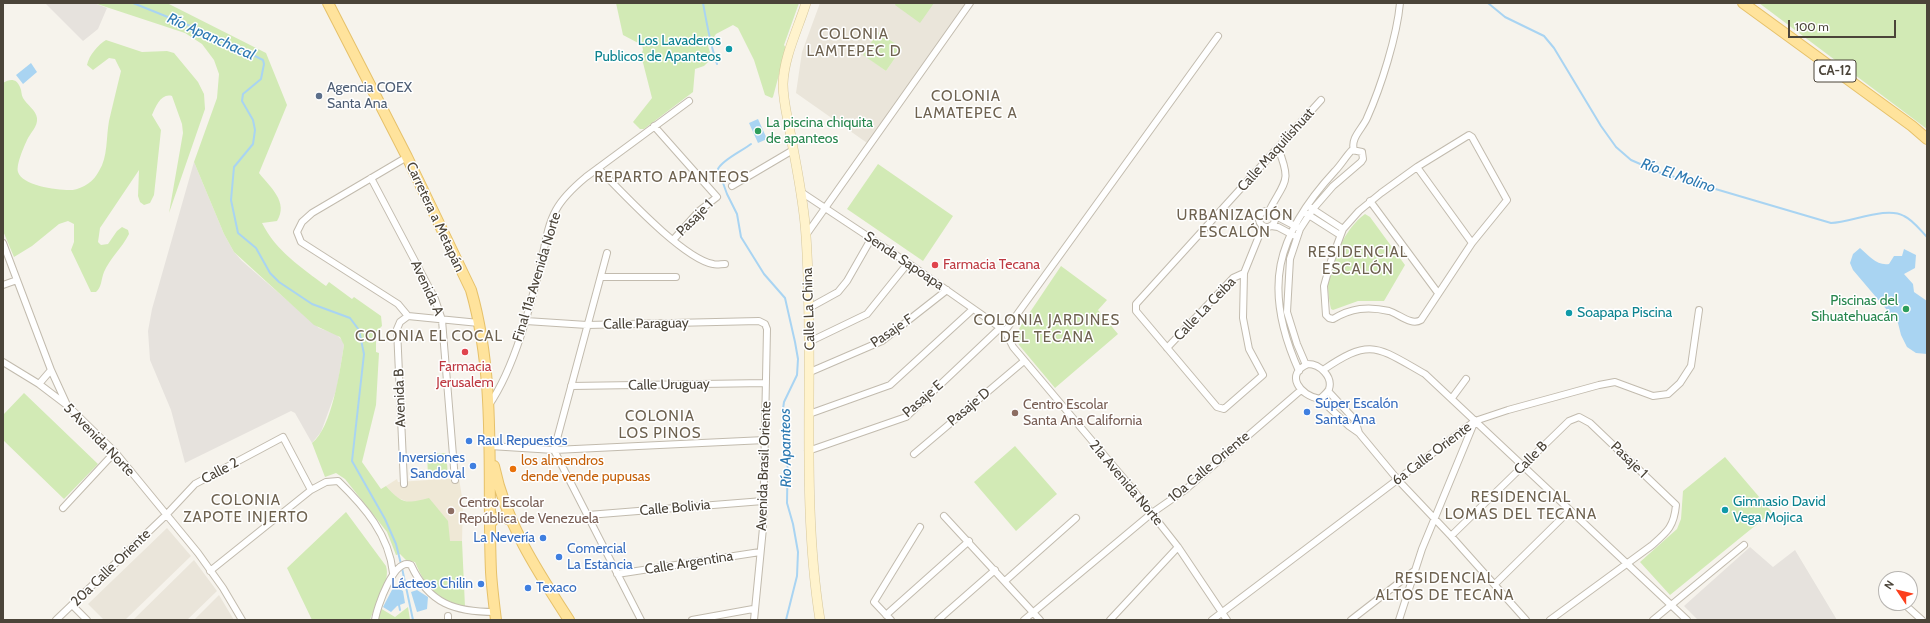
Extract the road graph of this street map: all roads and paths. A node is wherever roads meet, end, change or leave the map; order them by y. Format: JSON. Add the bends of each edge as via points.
{"nodes":[{"id":1,"x":328,"y":3,"type":"edge"},
{"id":2,"x":806,"y":3,"type":"edge"},
{"id":3,"x":970,"y":3,"type":"edge"},
{"id":4,"x":1400,"y":3,"type":"edge"},
{"id":5,"x":1744,"y":3,"type":"edge"},
{"id":6,"x":1218,"y":36,"type":"dead end"},
{"id":7,"x":1321,"y":100,"type":"dead end"},
{"id":8,"x":689,"y":101,"type":"dead end"},
{"id":9,"x":654,"y":126,"type":"junction"},
{"id":10,"x":1927,"y":140,"type":"edge"},
{"id":11,"x":1278,"y":148,"type":"junction"},
{"id":12,"x":793,"y":150,"type":"junction"},
{"id":13,"x":1354,"y":150,"type":"junction"},
{"id":14,"x":1348,"y":156,"type":"junction"},
{"id":15,"x":407,"y":157,"type":"junction"},
{"id":16,"x":1357,"y":164,"type":"junction"},
{"id":17,"x":1417,"y":167,"type":"junction"},
{"id":18,"x":598,"y":168,"type":"junction"},
{"id":19,"x":371,"y":178,"type":"junction"},
{"id":20,"x":732,"y":186,"type":"dead end"},
{"id":21,"x":802,"y":192,"type":"junction"},
{"id":22,"x":1370,"y":201,"type":"junction"},
{"id":23,"x":1307,"y":205,"type":"junction"},
{"id":24,"x":826,"y":207,"type":"junction"},
{"id":25,"x":1313,"y":209,"type":"junction"},
{"id":26,"x":1302,"y":212,"type":"junction"},
{"id":27,"x":1271,"y":213,"type":"junction"},
{"id":28,"x":1309,"y":215,"type":"junction"},
{"id":29,"x":1263,"y":226,"type":"junction"},
{"id":30,"x":1271,"y":226,"type":"junction"},
{"id":31,"x":1293,"y":226,"type":"junction"},
{"id":32,"x":1300,"y":229,"type":"junction"},
{"id":33,"x":1343,"y":229,"type":"junction"},
{"id":34,"x":1290,"y":233,"type":"junction"},
{"id":35,"x":806,"y":235,"type":"junction"},
{"id":36,"x":1340,"y":235,"type":"junction"},
{"id":37,"x":1296,"y":237,"type":"junction"},
{"id":38,"x":871,"y":239,"type":"junction"},
{"id":39,"x":673,"y":240,"type":"junction"},
{"id":40,"x":3,"y":243,"type":"edge"},
{"id":41,"x":1472,"y":243,"type":"junction"},
{"id":42,"x":608,"y":253,"type":"dead end"},
{"id":43,"x":908,"y":263,"type":"junction"},
{"id":44,"x":725,"y":264,"type":"dead end"},
{"id":45,"x":1244,"y":274,"type":"junction"},
{"id":46,"x":601,"y":277,"type":"junction"},
{"id":47,"x":676,"y":277,"type":"dead end"},
{"id":48,"x":17,"y":280,"type":"junction"},
{"id":49,"x":3,"y":285,"type":"edge"},
{"id":50,"x":947,"y":290,"type":"junction"},
{"id":51,"x":1438,"y":293,"type":"junction"},
{"id":52,"x":809,"y":308,"type":"junction"},
{"id":53,"x":973,"y":309,"type":"junction"},
{"id":54,"x":1699,"y":310,"type":"dead end"},
{"id":55,"x":408,"y":316,"type":"junction"},
{"id":56,"x":442,"y":320,"type":"junction"},
{"id":57,"x":526,"y":321,"type":"junction"},
{"id":58,"x":479,"y":324,"type":"junction"},
{"id":59,"x":765,"y":324,"type":"joint"},
{"id":60,"x":587,"y":325,"type":"junction"},
{"id":61,"x":1003,"y":329,"type":"junction"},
{"id":62,"x":811,"y":341,"type":"junction"},
{"id":63,"x":1167,"y":348,"type":"junction"},
{"id":64,"x":1024,"y":361,"type":"junction"},
{"id":65,"x":3,"y":362,"type":"edge"},
{"id":66,"x":1306,"y":365,"type":"junction"},
{"id":67,"x":51,"y":370,"type":"junction"},
{"id":68,"x":1323,"y":370,"type":"junction"},
{"id":69,"x":1299,"y":371,"type":"junction"},
{"id":70,"x":810,"y":372,"type":"junction"},
{"id":71,"x":1466,"y":379,"type":"dead end"},
{"id":72,"x":766,"y":383,"type":"junction"},
{"id":73,"x":39,"y":384,"type":"junction"},
{"id":74,"x":571,"y":386,"type":"junction"},
{"id":75,"x":1301,"y":390,"type":"junction"},
{"id":76,"x":1328,"y":391,"type":"junction"},
{"id":77,"x":1452,"y":398,"type":"junction"},
{"id":78,"x":1320,"y":399,"type":"junction"},
{"id":79,"x":68,"y":406,"type":"junction"},
{"id":80,"x":488,"y":406,"type":"junction"},
{"id":81,"x":809,"y":414,"type":"junction"},
{"id":82,"x":1579,"y":417,"type":"joint"},
{"id":83,"x":1475,"y":421,"type":"junction"},
{"id":84,"x":1359,"y":433,"type":"junction"},
{"id":85,"x":765,"y":440,"type":"junction"},
{"id":86,"x":490,"y":446,"type":"junction"},
{"id":87,"x":554,"y":450,"type":"junction"},
{"id":88,"x":808,"y":451,"type":"junction"},
{"id":89,"x":115,"y":452,"type":"junction"},
{"id":90,"x":914,"y":454,"type":"dead end"},
{"id":91,"x":1523,"y":467,"type":"junction"},
{"id":92,"x":455,"y":480,"type":"dead end"},
{"id":93,"x":1398,"y":480,"type":"junction"},
{"id":94,"x":404,"y":484,"type":"dead end"},
{"id":95,"x":311,"y":490,"type":"junction"},
{"id":96,"x":763,"y":501,"type":"junction"},
{"id":97,"x":63,"y":508,"type":"dead end"},
{"id":98,"x":1569,"y":511,"type":"junction"},
{"id":99,"x":1152,"y":513,"type":"junction"},
{"id":100,"x":166,"y":515,"type":"junction"},
{"id":101,"x":588,"y":515,"type":"junction"},
{"id":102,"x":944,"y":516,"type":"dead end"},
{"id":103,"x":1076,"y":518,"type":"dead end"},
{"id":104,"x":1434,"y":519,"type":"junction"},
{"id":105,"x":510,"y":520,"type":"junction"},
{"id":106,"x":490,"y":524,"type":"junction"},
{"id":107,"x":920,"y":527,"type":"dead end"},
{"id":108,"x":1451,"y":536,"type":"junction"},
{"id":109,"x":969,"y":541,"type":"junction"},
{"id":110,"x":1744,"y":544,"type":"dead end"},
{"id":111,"x":1178,"y":547,"type":"junction"},
{"id":112,"x":760,"y":552,"type":"junction"},
{"id":113,"x":1627,"y":566,"type":"junction"},
{"id":114,"x":995,"y":570,"type":"junction"},
{"id":115,"x":210,"y":571,"type":"junction"},
{"id":116,"x":1414,"y":572,"type":"junction"},
{"id":117,"x":394,"y":573,"type":"junction"},
{"id":118,"x":617,"y":574,"type":"junction"},
{"id":119,"x":1004,"y":581,"type":"junction"},
{"id":120,"x":1495,"y":584,"type":"junction"},
{"id":121,"x":72,"y":605,"type":"junction"},
{"id":122,"x":1671,"y":605,"type":"junction"},
{"id":123,"x":753,"y":608,"type":"junction"},
{"id":124,"x":1912,"y":611,"type":"edge"},
{"id":125,"x":1033,"y":612,"type":"junction"},
{"id":126,"x":1221,"y":613,"type":"junction"},
{"id":127,"x":886,"y":615,"type":"junction"},
{"id":128,"x":496,"y":616,"type":"edge"},
{"id":129,"x":56,"y":620,"type":"edge"},
{"id":130,"x":87,"y":620,"type":"edge"},
{"id":131,"x":242,"y":620,"type":"edge"},
{"id":132,"x":375,"y":620,"type":"edge"},
{"id":133,"x":569,"y":620,"type":"edge"},
{"id":134,"x":641,"y":620,"type":"edge"},
{"id":135,"x":692,"y":620,"type":"edge"},
{"id":136,"x":754,"y":620,"type":"edge"},
{"id":137,"x":820,"y":620,"type":"edge"},
{"id":138,"x":891,"y":620,"type":"edge"},
{"id":139,"x":938,"y":620,"type":"edge"},
{"id":140,"x":1024,"y":620,"type":"edge"},
{"id":141,"x":1040,"y":620,"type":"edge"},
{"id":142,"x":1110,"y":620,"type":"edge"},
{"id":143,"x":1212,"y":620,"type":"edge"},
{"id":144,"x":1227,"y":620,"type":"edge"},
{"id":145,"x":1351,"y":620,"type":"edge"},
{"id":146,"x":1399,"y":620,"type":"edge"},
{"id":147,"x":1526,"y":620,"type":"edge"},
{"id":148,"x":1550,"y":620,"type":"edge"},
{"id":149,"x":1653,"y":620,"type":"edge"},
{"id":150,"x":1687,"y":620,"type":"edge"},
{"id":151,"x":1922,"y":620,"type":"edge"}],
"edges":[{"from":1,"to":15,"type":"main road","name":"Carretera a Metapán"},
{"from":2,"to":12,"type":"main road","name":"Calle La China","via":[[786,61],[783,83]]},
{"from":3,"to":24,"type":"street"},
{"from":4,"to":13,"type":"street","via":[[1377,92],[1366,120],[1353,141]]},
{"from":5,"to":10,"type":"main road","number":"CA-12","via":[[1912,126]]},
{"from":6,"to":61,"type":"street","name":"Pasaje E"},
{"from":7,"to":11,"type":"street","name":"Calle Maquilishuat"},
{"from":8,"to":9,"type":"street","name":"Final 11a Avenida Norte"},
{"from":9,"to":18,"type":"street","name":"Final 11a Avenida Norte"},
{"from":9,"to":39,"type":"street","name":"Pasaje 1","via":[[717,196],[699,211]]},
{"from":11,"to":27,"type":"street","via":[[1286,171],[1286,180]]},
{"from":11,"to":63,"type":"street","name":"Calle Maquilishuat","via":[[1136,304],[1135,307]]},
{"from":12,"to":20,"type":"street"},
{"from":12,"to":21,"type":"main road","name":"Calle La China"},
{"from":13,"to":14,"type":"street"},
{"from":13,"to":16,"type":"street","via":[[1364,150],[1363,159]]},
{"from":14,"to":16,"type":"street","via":[[1350,162]]},
{"from":14,"to":23,"type":"street"},
{"from":15,"to":19,"type":"street"},
{"from":15,"to":58,"type":"main road","name":"Carretera a Metapán","via":[[471,290]]},
{"from":16,"to":25,"type":"street"},
{"from":17,"to":22,"type":"street"},
{"from":17,"to":41,"type":"street"},
{"from":17,"to":41,"type":"street","via":[[1466,136],[1472,137],[1507,200]]},
{"from":18,"to":39,"type":"street"},
{"from":18,"to":57,"type":"street","name":"Final 11a Avenida Norte","via":[[572,189],[553,216]]},
{"from":19,"to":55,"type":"street","via":[[305,219],[299,226],[298,237],[301,242],[398,304]]},
{"from":19,"to":56,"type":"street","name":"Avenida A","via":[[435,299]]},
{"from":21,"to":24,"type":"street","name":"Senda Sapoapa"},
{"from":21,"to":35,"type":"main road","name":"Calle La China"},
{"from":22,"to":33,"type":"street","via":[[1358,210]]},
{"from":22,"to":51,"type":"street"},
{"from":23,"to":25,"type":"street"},
{"from":23,"to":26,"type":"street"},
{"from":24,"to":35,"type":"street"},
{"from":24,"to":38,"type":"street","name":"Senda Sapoapa"},
{"from":25,"to":28,"type":"street"},
{"from":25,"to":33,"type":"street"},
{"from":26,"to":28,"type":"street"},
{"from":26,"to":31,"type":"street"},
{"from":27,"to":29,"type":"street","via":[[1263,212],[1259,218]]},
{"from":27,"to":30,"type":"street","via":[[1275,221]]},
{"from":27,"to":31,"type":"street"},
{"from":28,"to":32,"type":"street"},
{"from":28,"to":36,"type":"street"},
{"from":29,"to":30,"type":"street"},
{"from":29,"to":45,"type":"street"},
{"from":30,"to":34,"type":"street"},
{"from":31,"to":32,"type":"street"},
{"from":31,"to":34,"type":"street"},
{"from":32,"to":37,"type":"street"},
{"from":33,"to":36,"type":"street"},
{"from":34,"to":37,"type":"street"},
{"from":34,"to":69,"type":"street","via":[[1279,271],[1279,312],[1288,347]]},
{"from":35,"to":52,"type":"main road","name":"Calle La China"},
{"from":36,"to":51,"type":"street","via":[[1324,286],[1326,315],[1329,318],[1333,319],[1346,311],[1365,309],[1390,311],[1417,322],[1421,320]]},
{"from":37,"to":66,"type":"street","via":[[1290,259],[1287,312]]},
{"from":38,"to":43,"type":"street","name":"Senda Sapoapa"},
{"from":38,"to":52,"type":"street","via":[[838,292]]},
{"from":39,"to":44,"type":"street","via":[[700,260],[714,265]]},
{"from":40,"to":48,"type":"street"},
{"from":41,"to":51,"type":"street"},
{"from":42,"to":46,"type":"street"},
{"from":43,"to":50,"type":"street","name":"Senda Sapoapa"},
{"from":43,"to":62,"type":"street","via":[[867,314]]},
{"from":45,"to":63,"type":"street","name":"Calle La Ceiba","via":[[1233,278]]},
{"from":45,"to":63,"type":"street","via":[[1243,318],[1250,348],[1263,375],[1224,409],[1220,409]]},
{"from":46,"to":47,"type":"street"},
{"from":46,"to":60,"type":"street"},
{"from":48,"to":49,"type":"street"},
{"from":48,"to":67,"type":"street"},
{"from":50,"to":53,"type":"street","name":"Senda Sapoapa"},
{"from":50,"to":70,"type":"street","name":"Pasaje F","via":[[882,341]]},
{"from":52,"to":62,"type":"main road","name":"Calle La China"},
{"from":53,"to":61,"type":"street","name":"Senda Sapoapa"},
{"from":53,"to":81,"type":"street","via":[[890,385]]},
{"from":54,"to":83,"type":"street","name":"6a Calle Oriente","via":[[1691,366],[1680,383],[1668,394],[1653,396],[1615,382]]},
{"from":55,"to":56,"type":"street"},
{"from":55,"to":94,"type":"street","name":"Avenida B","via":[[400,322],[397,329]]},
{"from":56,"to":58,"type":"street"},
{"from":56,"to":92,"type":"street","name":"Avenida A"},
{"from":57,"to":60,"type":"street","name":"Calle Paraguay"},
{"from":57,"to":80,"type":"street","name":"Final 11a Avenida Norte","via":[[499,388]]},
{"from":58,"to":80,"type":"main road","name":"Carretera a Metapán"},
{"from":59,"to":60,"type":"street","name":"Calle Paraguay","via":[[759,321]]},
{"from":59,"to":72,"type":"street","name":"Avenida Brasil Oriente"},
{"from":60,"to":74,"type":"street"},
{"from":61,"to":64,"type":"street","name":"21a Avenida Norte"},
{"from":61,"to":88,"type":"street","name":"Pasaje E","via":[[906,417]]},
{"from":62,"to":70,"type":"main road","name":"Calle La China"},
{"from":64,"to":90,"type":"street","name":"Pasaje D"},
{"from":64,"to":99,"type":"street","name":"21a Avenida Norte"},
{"from":65,"to":73,"type":"street","name":"5 Avenida Norte"},
{"from":66,"to":68,"type":"street","via":[[1316,365]]},
{"from":66,"to":69,"type":"street"},
{"from":67,"to":73,"type":"street"},
{"from":67,"to":79,"type":"street"},
{"from":68,"to":76,"type":"street","via":[[1329,382]]},
{"from":68,"to":77,"type":"street","via":[[1345,355],[1363,348],[1372,348],[1391,354],[1425,374]]},
{"from":69,"to":75,"type":"street","via":[[1296,379]]},
{"from":70,"to":81,"type":"main road","name":"Calle La China"},
{"from":71,"to":77,"type":"street"},
{"from":72,"to":74,"type":"street","name":"Calle Uruguay"},
{"from":72,"to":85,"type":"street","name":"Avenida Brasil Oriente"},
{"from":73,"to":79,"type":"street","name":"5 Avenida Norte"},
{"from":74,"to":87,"type":"street"},
{"from":75,"to":78,"type":"street","via":[[1311,398]]},
{"from":75,"to":99,"type":"street","name":"10a Calle Oriente","via":[[1185,490]]},
{"from":76,"to":78,"type":"street"},
{"from":76,"to":84,"type":"street","via":[[1355,420]]},
{"from":77,"to":83,"type":"street"},
{"from":78,"to":84,"type":"street"},
{"from":79,"to":89,"type":"street","name":"5 Avenida Norte"},
{"from":80,"to":86,"type":"main road","name":"Carretera a Metapán"},
{"from":81,"to":88,"type":"main road","name":"Calle La China"},
{"from":82,"to":91,"type":"street","name":"Calle B","via":[[1569,421]]},
{"from":82,"to":113,"type":"street","name":"Pasaje 1","via":[[1590,423],[1676,505],[1674,521],[1664,534]]},
{"from":83,"to":91,"type":"street"},
{"from":83,"to":93,"type":"street","name":"6a Calle Oriente"},
{"from":83,"to":104,"type":"street"},
{"from":84,"to":93,"type":"street"},
{"from":85,"to":87,"type":"street"},
{"from":85,"to":96,"type":"street","name":"Avenida Brasil Oriente"},
{"from":86,"to":87,"type":"street"},
{"from":86,"to":105,"type":"main road","via":[[499,488]]},
{"from":86,"to":106,"type":"main road"},
{"from":87,"to":101,"type":"street"},
{"from":88,"to":137,"type":"main road","name":"Calle La China","via":[[816,596]]},
{"from":89,"to":97,"type":"street"},
{"from":89,"to":100,"type":"street","name":"5 Avenida Norte"},
{"from":91,"to":98,"type":"street"},
{"from":91,"to":108,"type":"street","name":"Calle B"},
{"from":93,"to":104,"type":"street"},
{"from":93,"to":126,"type":"street","name":"6a Calle Oriente"},
{"from":95,"to":100,"type":"street","name":"Calle 2","via":[[283,437],[195,484]]},
{"from":95,"to":115,"type":"street"},
{"from":95,"to":117,"type":"street","via":[[326,482],[338,481],[364,506],[378,526],[392,559]]},
{"from":96,"to":101,"type":"street","name":"Calle Bolivia"},
{"from":96,"to":112,"type":"street","name":"Avenida Brasil Oriente"},
{"from":98,"to":113,"type":"street"},
{"from":98,"to":120,"type":"street"},
{"from":99,"to":111,"type":"street","name":"21a Avenida Norte"},
{"from":99,"to":125,"type":"street","name":"10a Calle Oriente"},
{"from":100,"to":115,"type":"street","name":"5 Avenida Norte"},
{"from":100,"to":121,"type":"street","name":"20a Calle Oriente"},
{"from":101,"to":118,"type":"street"},
{"from":102,"to":109,"type":"street"},
{"from":103,"to":119,"type":"street"},
{"from":104,"to":108,"type":"street"},
{"from":104,"to":116,"type":"street"},
{"from":105,"to":106,"type":"main road","via":[[498,517]]},
{"from":105,"to":133,"type":"main road","via":[[538,572]]},
{"from":106,"to":128,"type":"main road","via":[[491,573]]},
{"from":107,"to":127,"type":"street","via":[[874,602]]},
{"from":108,"to":120,"type":"street"},
{"from":109,"to":114,"type":"street"},
{"from":109,"to":127,"type":"street"},
{"from":110,"to":122,"type":"street"},
{"from":111,"to":126,"type":"street","name":"21a Avenida Norte"},
{"from":111,"to":142,"type":"street"},
{"from":112,"to":118,"type":"street","name":"Calle Argentina"},
{"from":112,"to":123,"type":"street","name":"Avenida Brasil Oriente"},
{"from":113,"to":122,"type":"street"},
{"from":113,"to":148,"type":"street"},
{"from":114,"to":119,"type":"street"},
{"from":114,"to":139,"type":"street"},
{"from":115,"to":131,"type":"street","name":"5 Avenida Norte"},
{"from":116,"to":145,"type":"street"},
{"from":116,"to":146,"type":"street"},
{"from":117,"to":128,"type":"street","via":[[398,567],[410,564],[421,584],[436,598],[467,611]]},
{"from":117,"to":132,"type":"street","via":[[378,606]]},
{"from":118,"to":134,"type":"street"},
{"from":119,"to":125,"type":"street"},
{"from":120,"to":147,"type":"street"},
{"from":121,"to":129,"type":"street","name":"20a Calle Oriente"},
{"from":121,"to":130,"type":"street"},
{"from":122,"to":149,"type":"street"},
{"from":122,"to":150,"type":"street"},
{"from":123,"to":135,"type":"street"},
{"from":123,"to":136,"type":"street","name":"Avenida Brasil Oriente"},
{"from":124,"to":151,"type":"street"},
{"from":125,"to":140,"type":"street","name":"10a Calle Oriente"},
{"from":125,"to":141,"type":"street"},
{"from":126,"to":143,"type":"street","name":"6a Calle Oriente"},
{"from":126,"to":144,"type":"street","name":"21a Avenida Norte"},
{"from":127,"to":138,"type":"street"}]}
